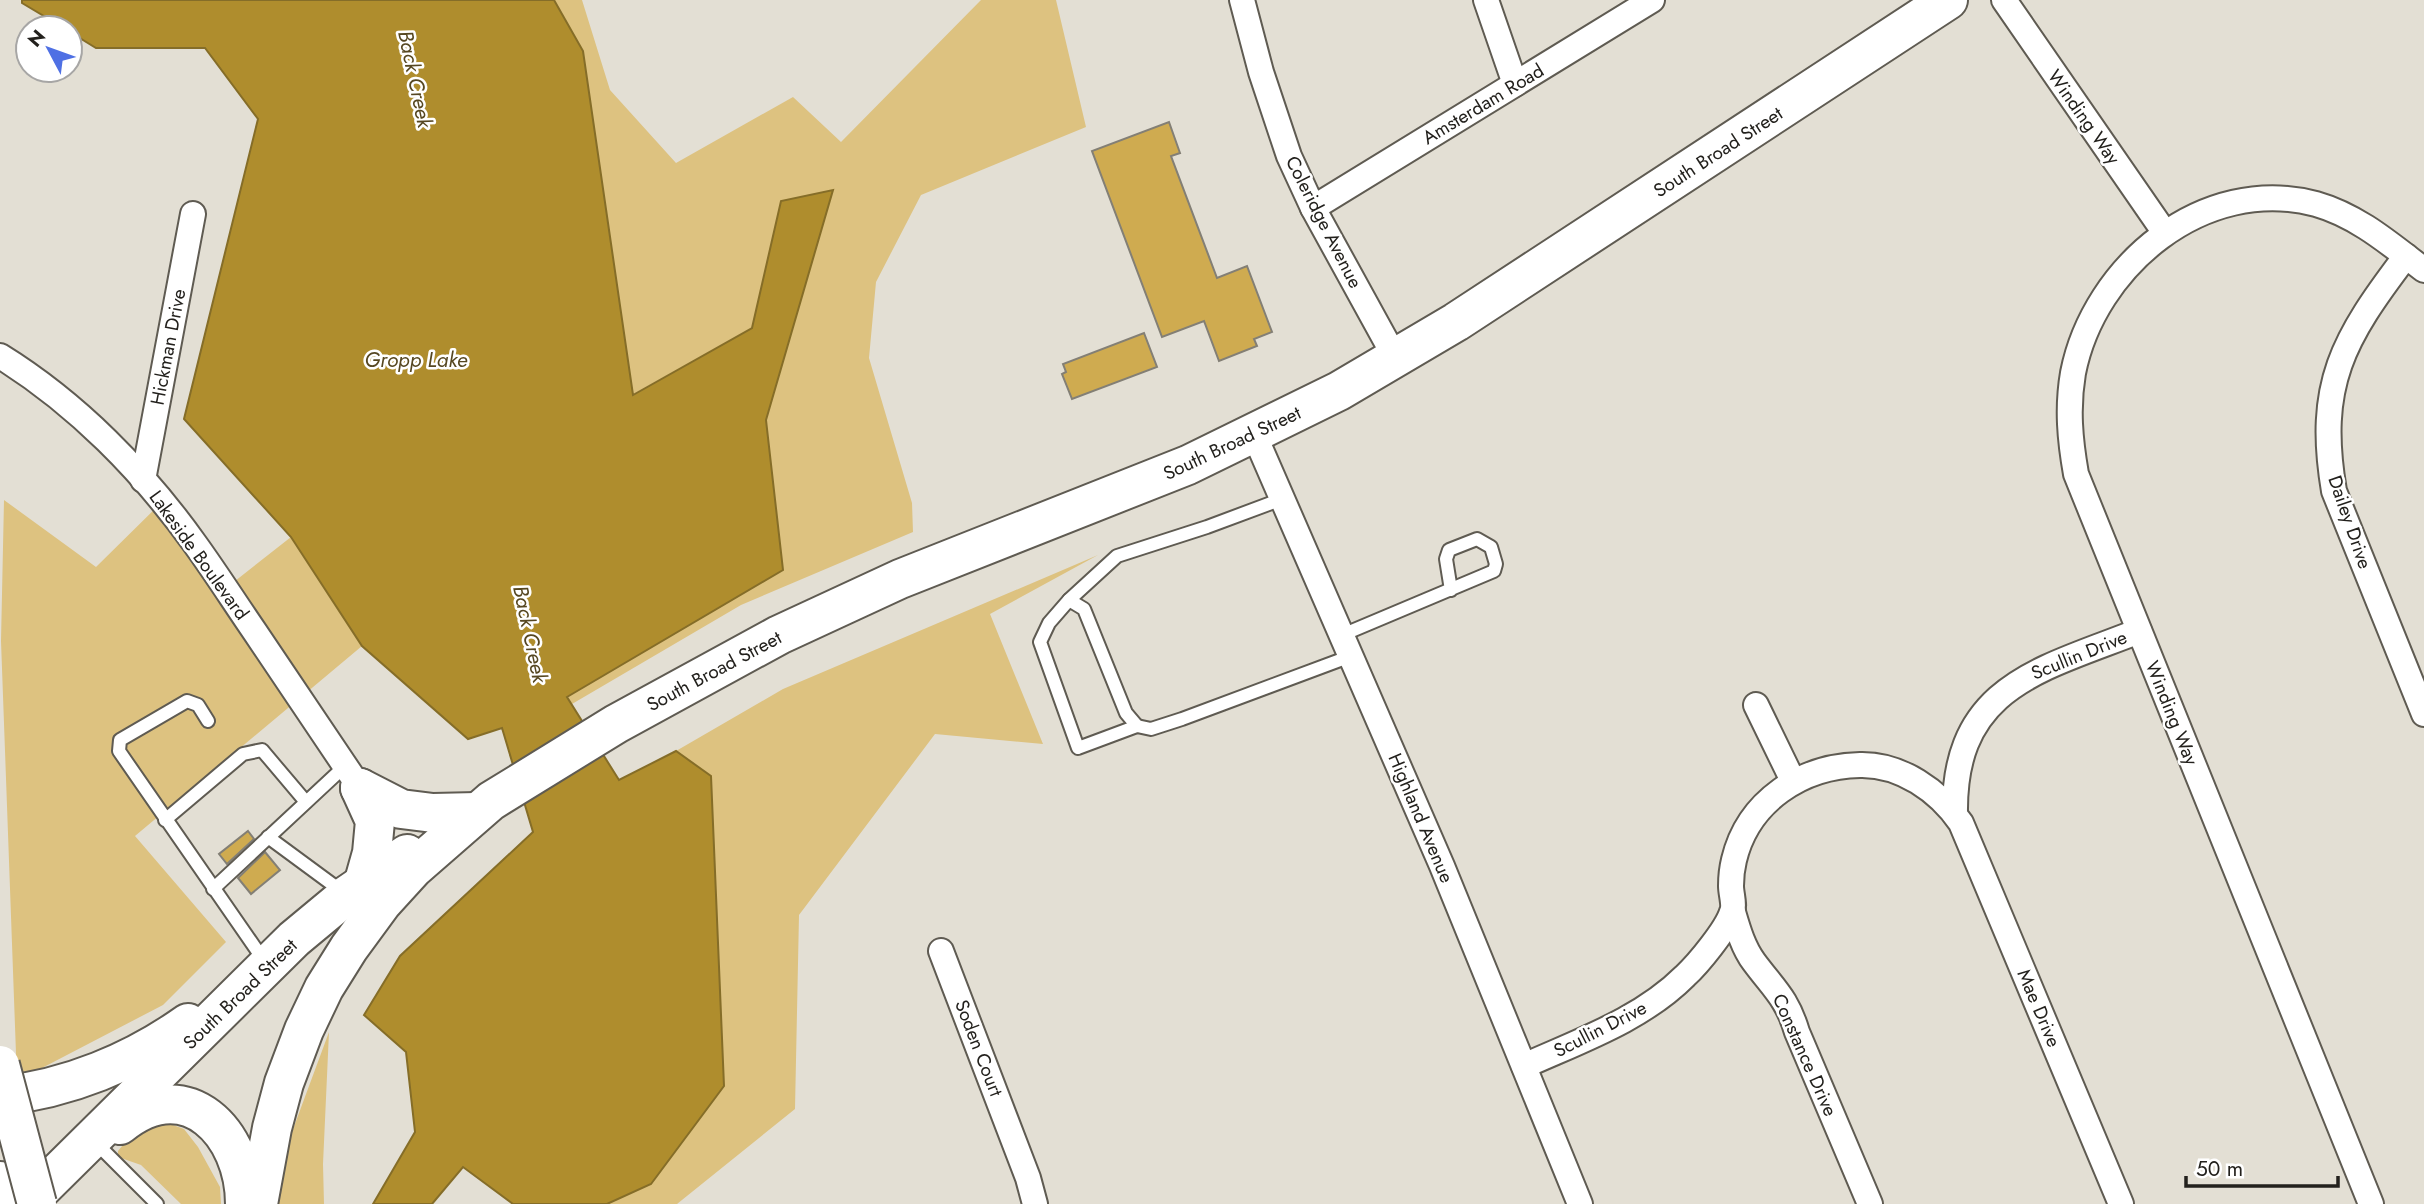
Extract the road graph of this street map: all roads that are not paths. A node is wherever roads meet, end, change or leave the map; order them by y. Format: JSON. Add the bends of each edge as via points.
{"nodes":[{"id":1,"x":1242,"y":0,"type":"edge"},
{"id":2,"x":1486,"y":0,"type":"edge"},
{"id":3,"x":1652,"y":0,"type":"edge"},
{"id":4,"x":1948,"y":0,"type":"edge"},
{"id":5,"x":2004,"y":0,"type":"edge"},
{"id":6,"x":1515,"y":84,"type":"junction"},
{"id":7,"x":1313,"y":208,"type":"junction"},
{"id":8,"x":193,"y":214,"type":"dead end"},
{"id":9,"x":2165,"y":233,"type":"junction"},
{"id":10,"x":2415,"y":263,"type":"edge"},
{"id":11,"x":0,"y":356,"type":"edge"},
{"id":12,"x":1396,"y":359,"type":"junction"},
{"id":13,"x":1254,"y":434,"type":"junction"},
{"id":14,"x":143,"y":480,"type":"junction"},
{"id":15,"x":1282,"y":499,"type":"junction"},
{"id":16,"x":1451,"y":590,"type":"junction"},
{"id":17,"x":1069,"y":600,"type":"junction"},
{"id":18,"x":2138,"y":631,"type":"junction"},
{"id":19,"x":1346,"y":645,"type":"junction"},
{"id":20,"x":1756,"y":705,"type":"dead end"},
{"id":21,"x":2424,"y":714,"type":"edge"},
{"id":22,"x":208,"y":721,"type":"dead end"},
{"id":23,"x":1137,"y":726,"type":"junction"},
{"id":24,"x":353,"y":777,"type":"junction"},
{"id":25,"x":1793,"y":782,"type":"junction"},
{"id":26,"x":306,"y":802,"type":"junction"},
{"id":27,"x":484,"y":806,"type":"junction"},
{"id":28,"x":1955,"y":814,"type":"junction"},
{"id":29,"x":165,"y":820,"type":"junction"},
{"id":30,"x":268,"y":837,"type":"junction"},
{"id":31,"x":213,"y":889,"type":"junction"},
{"id":32,"x":355,"y":890,"type":"junction"},
{"id":33,"x":1733,"y":912,"type":"junction"},
{"id":34,"x":280,"y":951,"type":"junction"},
{"id":35,"x":941,"y":951,"type":"dead end"},
{"id":36,"x":0,"y":1065,"type":"edge"},
{"id":37,"x":1524,"y":1066,"type":"junction"},
{"id":38,"x":0,"y":1096,"type":"edge"},
{"id":39,"x":92,"y":1139,"type":"junction"},
{"id":40,"x":0,"y":1181,"type":"edge"},
{"id":41,"x":1,"y":1204,"type":"edge"},
{"id":42,"x":26,"y":1204,"type":"edge"},
{"id":43,"x":37,"y":1204,"type":"edge"},
{"id":44,"x":157,"y":1204,"type":"edge"},
{"id":45,"x":245,"y":1204,"type":"edge"},
{"id":46,"x":258,"y":1204,"type":"edge"},
{"id":47,"x":1035,"y":1204,"type":"edge"},
{"id":48,"x":1580,"y":1204,"type":"edge"},
{"id":49,"x":1870,"y":1204,"type":"edge"},
{"id":50,"x":2120,"y":1204,"type":"edge"},
{"id":51,"x":2371,"y":1204,"type":"edge"}],
"edges":[{"from":1,"to":7,"type":"street","name":"Coleridge Avenue","via":[[1289,156]]},
{"from":2,"to":6,"type":"street"},
{"from":3,"to":6,"type":"street","name":"Amsterdam Road"},
{"from":4,"to":12,"type":"main road","name":"South Broad Street"},
{"from":5,"to":9,"type":"street","name":"Winding Way"},
{"from":6,"to":7,"type":"street","name":"Amsterdam Road"},
{"from":7,"to":12,"type":"street","name":"Coleridge Avenue"},
{"from":8,"to":14,"type":"street","name":"Hickman Drive"},
{"from":9,"to":10,"type":"street","name":"Winding Way","via":[[2221,205],[2287,199],[2341,212]]},
{"from":9,"to":18,"type":"street","name":"Winding Way","via":[[2129,265],[2095,313],[2082,342],[2069,404],[2076,474]]},
{"from":10,"to":21,"type":"street","name":"Dailey Drive","via":[[2359,320],[2342,355],[2332,389],[2328,456],[2334,491]]},
{"from":11,"to":14,"type":"street","name":"Lakeside Boulevard","via":[[78,415]]},
{"from":12,"to":13,"type":"main road","name":"South Broad Street"},
{"from":13,"to":15,"type":"street","name":"Highland Avenue"},
{"from":13,"to":27,"type":"main road","name":"South Broad Street","via":[[1151,481],[900,579],[779,635],[617,724]]},
{"from":14,"to":24,"type":"street","name":"Lakeside Boulevard","via":[[195,543]]},
{"from":15,"to":17,"type":"lane","via":[[1117,556]]},
{"from":15,"to":19,"type":"street","name":"Highland Avenue"},
{"from":16,"to":16,"type":"lane","via":[[1494,572],[1491,547],[1476,539],[1449,550]]},
{"from":16,"to":19,"type":"lane"},
{"from":17,"to":23,"type":"lane","via":[[1084,609],[1126,713]]},
{"from":17,"to":23,"type":"lane","via":[[1040,642],[1078,748]]},
{"from":18,"to":28,"type":"street","name":"Scullin Drive","via":[[2028,675],[1985,711],[1959,761]]},
{"from":18,"to":51,"type":"street","name":"Winding Way"},
{"from":19,"to":23,"type":"lane","via":[[1182,719],[1151,729]]},
{"from":19,"to":37,"type":"street","name":"Highland Avenue"},
{"from":20,"to":25,"type":"street"},
{"from":22,"to":29,"type":"lane","via":[[198,705],[187,701],[120,740],[119,751]]},
{"from":24,"to":26,"type":"lane"},
{"from":24,"to":27,"type":"main road","via":[[401,809],[433,813]]},
{"from":24,"to":32,"type":"main road","via":[[375,821],[372,853]]},
{"from":25,"to":28,"type":"street","via":[[1840,765],[1879,767],[1914,779],[1936,793]]},
{"from":25,"to":33,"type":"street","via":[[1757,813],[1743,835],[1734,860]]},
{"from":26,"to":29,"type":"lane","via":[[262,750],[243,754]]},
{"from":26,"to":30,"type":"lane"},
{"from":27,"to":32,"type":"main road","name":"South Broad Street"},
{"from":27,"to":46,"type":"main road","name":"South Broad Street","via":[[382,903],[324,988],[284,1083]]},
{"from":28,"to":50,"type":"street","name":"Mae Drive"},
{"from":29,"to":31,"type":"lane"},
{"from":30,"to":31,"type":"lane"},
{"from":30,"to":32,"type":"lane"},
{"from":31,"to":34,"type":"lane"},
{"from":32,"to":34,"type":"main road","name":"South Broad Street"},
{"from":33,"to":37,"type":"street","name":"Scullin Drive","via":[[1686,976],[1664,995],[1632,1017]]},
{"from":33,"to":49,"type":"street","name":"Constance Drive","via":[[1741,939],[1792,1014]]},
{"from":34,"to":38,"type":"main road","via":[[179,1029],[129,1059],[79,1079]]},
{"from":34,"to":39,"type":"main road","name":"South Broad Street"},
{"from":35,"to":47,"type":"street","name":"Soden Court"},
{"from":36,"to":43,"type":"main road","bridge":true},
{"from":37,"to":48,"type":"street","name":"Highland Avenue"},
{"from":39,"to":42,"type":"main road","name":"South Broad Street"},
{"from":39,"to":44,"type":"lane"},
{"from":39,"to":45,"type":"main road","via":[[146,1107],[174,1104],[201,1112],[214,1122],[240,1166]]},
{"from":40,"to":41,"type":"main road"}]}
